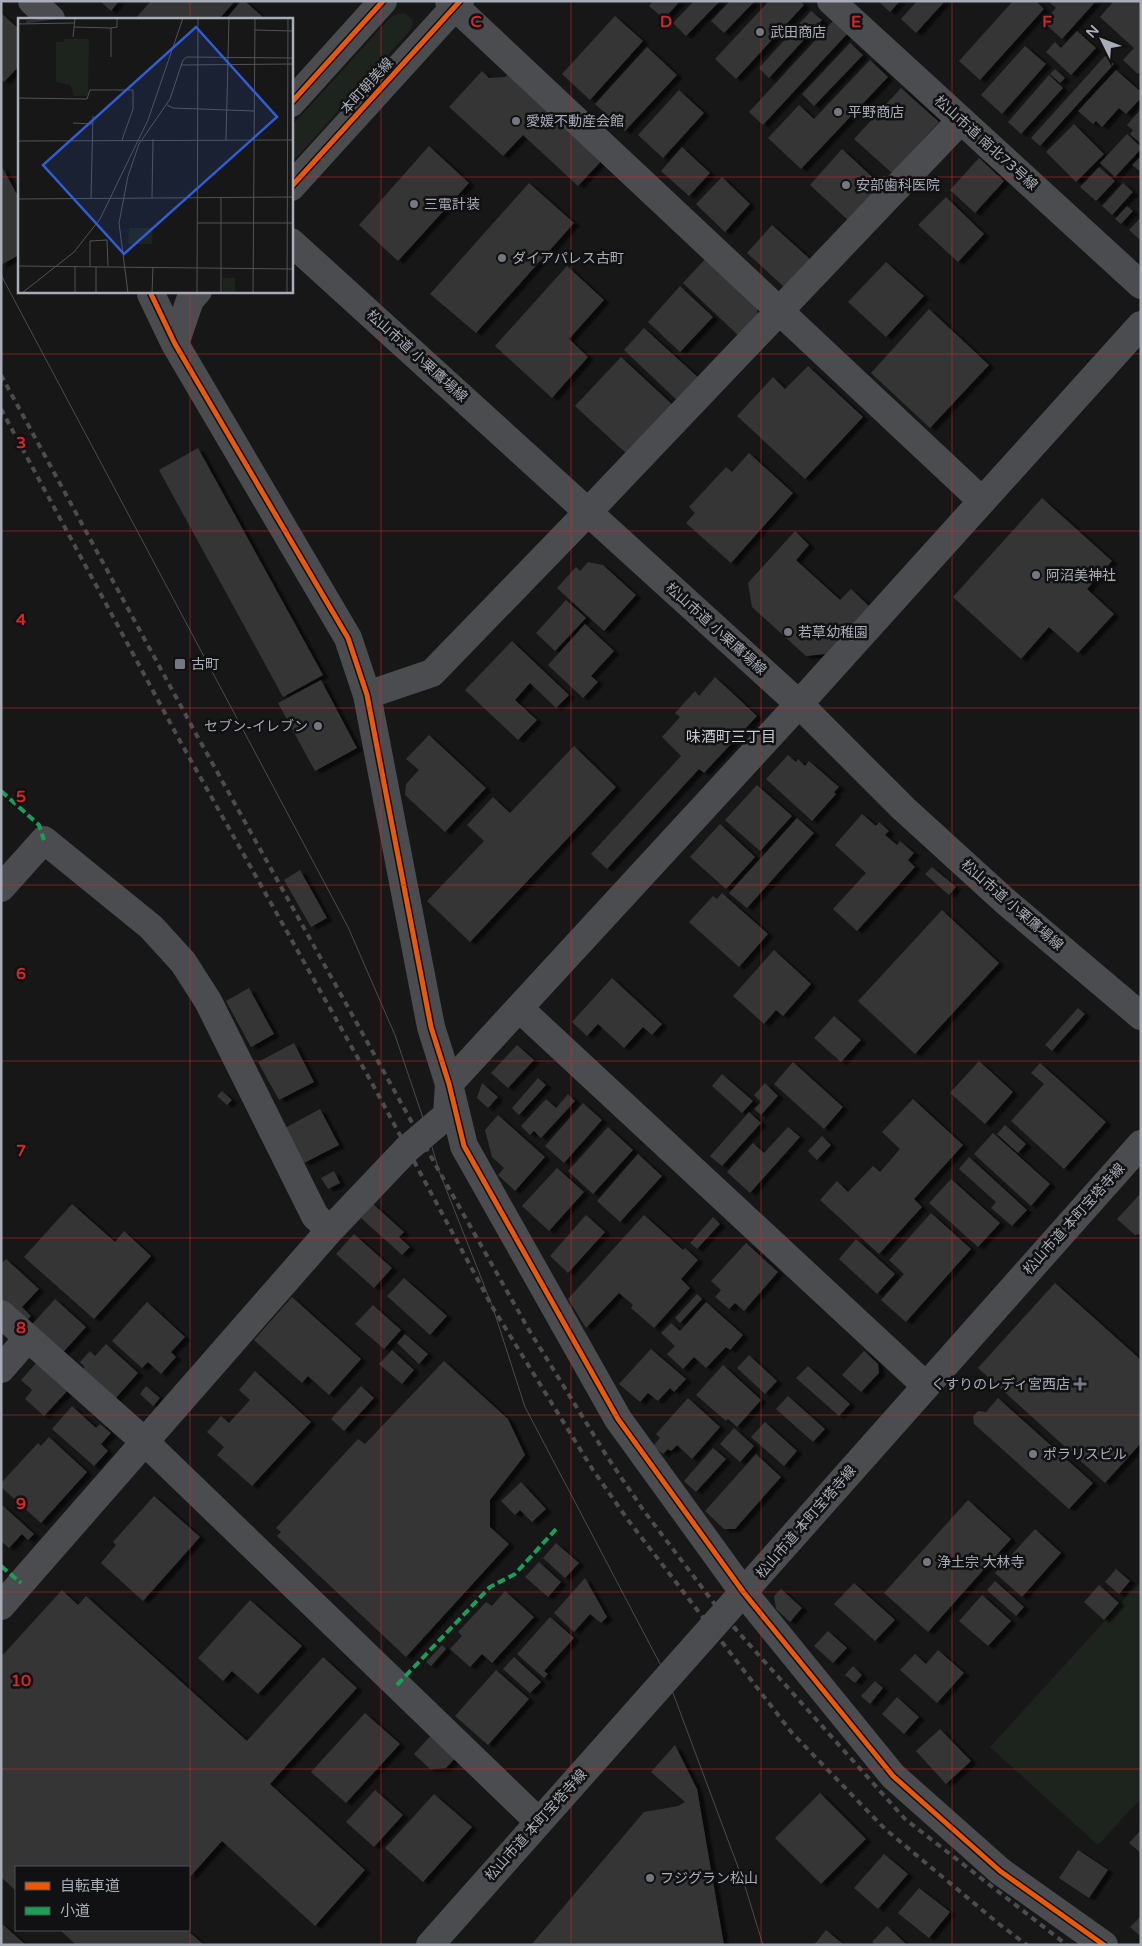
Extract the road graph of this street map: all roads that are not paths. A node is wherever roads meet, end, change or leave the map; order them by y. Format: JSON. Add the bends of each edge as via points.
{"nodes":[{"id":1,"x":32,"y":1,"type":"edge"},
{"id":2,"x":383,"y":1,"type":"edge"},
{"id":3,"x":831,"y":1,"type":"edge"},
{"id":4,"x":454,"y":3,"type":"edge"},
{"id":5,"x":50,"y":18,"type":"edge"},
{"id":6,"x":292,"y":102,"type":"edge"},
{"id":7,"x":962,"y":120,"type":"junction"},
{"id":8,"x":292,"y":186,"type":"edge"},
{"id":9,"x":292,"y":243,"type":"edge"},
{"id":10,"x":1141,"y":285,"type":"edge"},
{"id":11,"x":151,"y":292,"type":"edge"},
{"id":12,"x":197,"y":292,"type":"edge"},
{"id":13,"x":779,"y":312,"type":"junction"},
{"id":14,"x":1141,"y":325,"type":"edge"},
{"id":15,"x":175,"y":344,"type":"junction"},
{"id":16,"x":982,"y":501,"type":"junction"},
{"id":17,"x":588,"y":512,"type":"junction"},
{"id":18,"x":367,"y":695,"type":"junction"},
{"id":19,"x":799,"y":704,"type":"junction"},
{"id":20,"x":1,"y":888,"type":"edge"},
{"id":21,"x":519,"y":1008,"type":"junction"},
{"id":22,"x":1141,"y":1016,"type":"edge"},
{"id":23,"x":449,"y":1084,"type":"junction"},
{"id":24,"x":1141,"y":1144,"type":"edge"},
{"id":25,"x":330,"y":1230,"type":"junction"},
{"id":26,"x":1,"y":1314,"type":"edge"},
{"id":27,"x":28,"y":1338,"type":"junction"},
{"id":28,"x":1,"y":1369,"type":"edge"},
{"id":29,"x":926,"y":1386,"type":"junction"},
{"id":30,"x":145,"y":1442,"type":"junction"},
{"id":31,"x":744,"y":1592,"type":"junction"},
{"id":32,"x":1,"y":1606,"type":"edge"},
{"id":33,"x":539,"y":1822,"type":"junction"},
{"id":34,"x":430,"y":1945,"type":"edge"},
{"id":35,"x":1104,"y":1945,"type":"edge"}],
"edges":[{"from":1,"to":5,"type":"street"},
{"from":2,"to":6,"type":"street"},
{"from":3,"to":7,"type":"street","name":"松山市道 南北73号線"},
{"from":4,"to":8,"type":"street","name":"本町朝美線"},
{"from":4,"to":13,"type":"street"},
{"from":7,"to":10,"type":"street","name":"松山市道 南北73号線"},
{"from":7,"to":13,"type":"street"},
{"from":9,"to":17,"type":"street","name":"松山市道 小栗鷹場線"},
{"from":11,"to":15,"type":"street"},
{"from":12,"to":15,"type":"street","via":[[190,300]]},
{"from":13,"to":16,"type":"street"},
{"from":13,"to":17,"type":"street"},
{"from":14,"to":16,"type":"street"},
{"from":15,"to":18,"type":"street","via":[[348,638]]},
{"from":16,"to":19,"type":"street"},
{"from":17,"to":18,"type":"street","via":[[432,673]]},
{"from":17,"to":19,"type":"street","name":"松山市道 小栗鷹場線"},
{"from":18,"to":23,"type":"street","via":[[431,1027]]},
{"from":19,"to":21,"type":"street"},
{"from":19,"to":22,"type":"street","name":"松山市道 小栗鷹場線","via":[[904,808],[1005,901]]},
{"from":20,"to":25,"type":"street","via":[[44,840],[151,927],[183,962],[208,1001],[314,1216]]},
{"from":21,"to":23,"type":"street"},
{"from":21,"to":29,"type":"street"},
{"from":23,"to":25,"type":"street","via":[[447,1114],[406,1149]]},
{"from":23,"to":31,"type":"street","via":[[464,1146],[618,1419]]},
{"from":24,"to":29,"type":"street","name":"松山市道 本町宝塔寺線"},
{"from":25,"to":30,"type":"street"},
{"from":26,"to":27,"type":"street"},
{"from":27,"to":28,"type":"street"},
{"from":27,"to":30,"type":"street"},
{"from":29,"to":31,"type":"street","name":"松山市道 本町宝塔寺線"},
{"from":30,"to":32,"type":"street"},
{"from":30,"to":33,"type":"street"},
{"from":31,"to":33,"type":"street","name":"松山市道 本町宝塔寺線"},
{"from":31,"to":35,"type":"street","via":[[893,1776],[1000,1871]]},
{"from":33,"to":34,"type":"street","name":"松山市道 本町宝塔寺線"}]}
